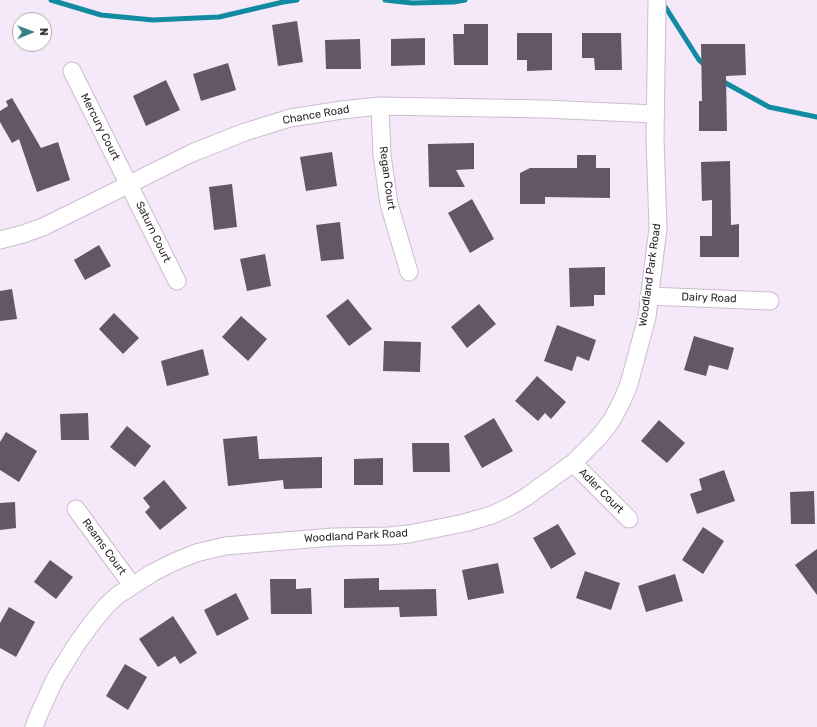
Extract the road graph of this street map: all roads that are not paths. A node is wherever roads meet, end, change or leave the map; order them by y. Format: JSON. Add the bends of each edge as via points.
{"nodes":[{"id":1,"x":657,"y":0,"type":"edge"},
{"id":2,"x":72,"y":71,"type":"dead end"},
{"id":3,"x":380,"y":106,"type":"junction"},
{"id":4,"x":656,"y":114,"type":"junction"},
{"id":5,"x":128,"y":183,"type":"junction"},
{"id":6,"x":0,"y":240,"type":"edge"},
{"id":7,"x":409,"y":272,"type":"dead end"},
{"id":8,"x":177,"y":282,"type":"dead end"},
{"id":9,"x":649,"y":296,"type":"junction"},
{"id":10,"x":770,"y":301,"type":"dead end"},
{"id":11,"x":573,"y":463,"type":"junction"},
{"id":12,"x":76,"y":508,"type":"dead end"},
{"id":13,"x":629,"y":519,"type":"dead end"},
{"id":14,"x":132,"y":585,"type":"junction"},
{"id":15,"x":34,"y":727,"type":"edge"}],
"edges":[{"from":1,"to":4,"type":"street","name":"Woodland Park Road"},
{"from":2,"to":5,"type":"street","name":"Mercury Court"},
{"from":3,"to":4,"type":"street","name":"Chance Road"},
{"from":3,"to":5,"type":"street","name":"Chance Road","via":[[313,114],[268,124],[192,153]]},
{"from":3,"to":7,"type":"street","name":"Regan Court","via":[[382,155],[389,204]]},
{"from":4,"to":9,"type":"street","name":"Woodland Park Road","via":[[658,228]]},
{"from":5,"to":6,"type":"street","name":"Chance Road","via":[[43,227]]},
{"from":5,"to":8,"type":"street","name":"Saturn Court"},
{"from":9,"to":10,"type":"street","name":"Dairy Road"},
{"from":9,"to":11,"type":"street","name":"Woodland Park Road","via":[[647,317],[622,401],[599,437]]},
{"from":11,"to":13,"type":"street","name":"Adler Court"},
{"from":11,"to":14,"type":"street","name":"Woodland Park Road","via":[[511,506],[464,523],[389,536],[333,537],[226,546],[196,553],[174,562]]},
{"from":12,"to":14,"type":"street","name":"Reams Court"},
{"from":14,"to":15,"type":"street","name":"Woodland Park Road","via":[[106,606],[76,645],[55,679]]}]}
